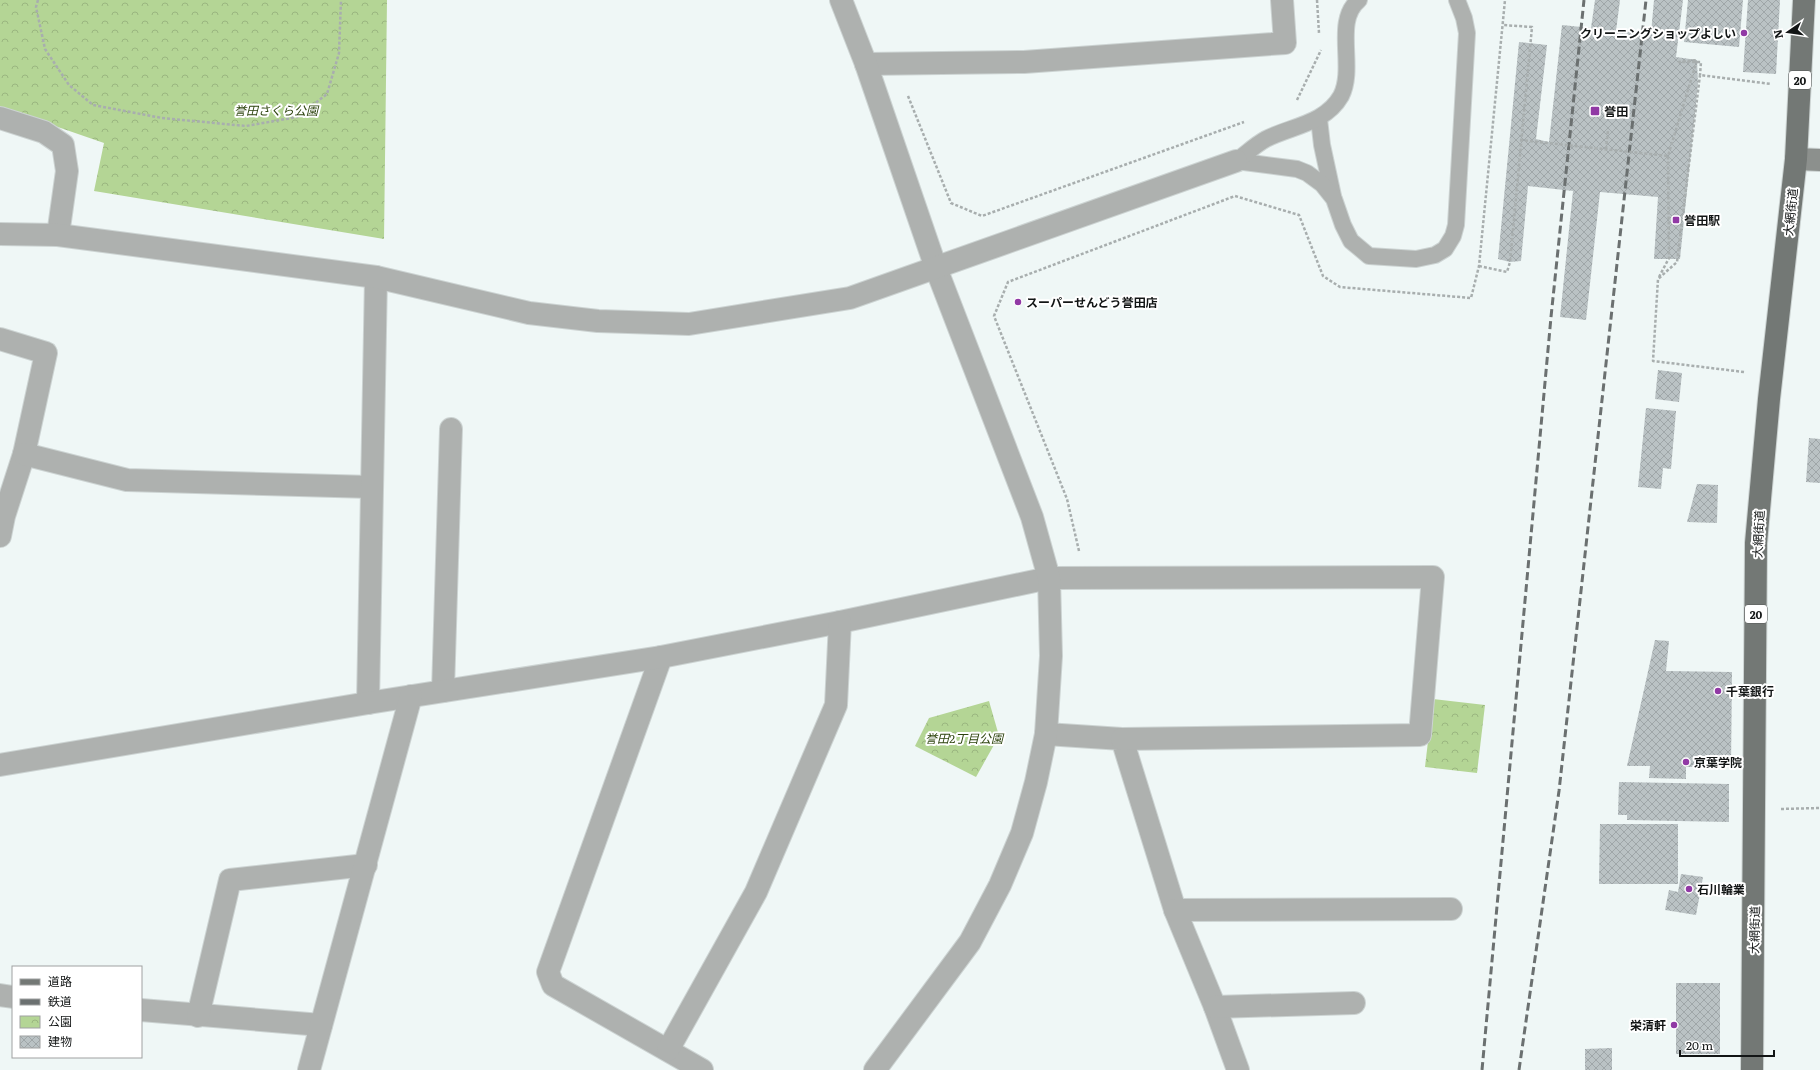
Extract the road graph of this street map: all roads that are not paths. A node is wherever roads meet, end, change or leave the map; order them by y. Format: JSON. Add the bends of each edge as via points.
{"nodes":[{"id":1,"x":841,"y":0,"type":"edge"},
{"id":2,"x":1282,"y":0,"type":"edge"},
{"id":3,"x":1359,"y":0,"type":"edge"},
{"id":4,"x":1457,"y":0,"type":"edge"},
{"id":5,"x":1804,"y":0,"type":"edge"},
{"id":6,"x":866,"y":64,"type":"junction"},
{"id":7,"x":0,"y":118,"type":"edge"},
{"id":8,"x":1319,"y":119,"type":"junction"},
{"id":9,"x":1796,"y":159,"type":"junction"},
{"id":10,"x":1820,"y":160,"type":"edge"},
{"id":11,"x":1236,"y":161,"type":"junction"},
{"id":12,"x":1334,"y":199,"type":"junction"},
{"id":13,"x":0,"y":234,"type":"edge"},
{"id":14,"x":58,"y":235,"type":"junction"},
{"id":15,"x":936,"y":268,"type":"junction"},
{"id":16,"x":376,"y":277,"type":"junction"},
{"id":17,"x":0,"y":339,"type":"edge"},
{"id":18,"x":452,"y":430,"type":"dead end"},
{"id":19,"x":24,"y":454,"type":"junction"},
{"id":20,"x":371,"y":487,"type":"junction"},
{"id":21,"x":1,"y":522,"type":"edge"},
{"id":22,"x":1049,"y":578,"type":"junction"},
{"id":23,"x":840,"y":622,"type":"junction"},
{"id":24,"x":661,"y":657,"type":"junction"},
{"id":25,"x":443,"y":691,"type":"junction"},
{"id":26,"x":411,"y":696,"type":"junction"},
{"id":27,"x":368,"y":703,"type":"junction"},
{"id":28,"x":1046,"y":734,"type":"junction"},
{"id":29,"x":1122,"y":739,"type":"junction"},
{"id":30,"x":0,"y":765,"type":"edge"},
{"id":31,"x":366,"y":865,"type":"junction"},
{"id":32,"x":1175,"y":910,"type":"junction"},
{"id":33,"x":1451,"y":910,"type":"dead end"},
{"id":34,"x":0,"y":995,"type":"edge"},
{"id":35,"x":12,"y":997,"type":"edge"},
{"id":36,"x":1354,"y":1002,"type":"dead end"},
{"id":37,"x":1215,"y":1007,"type":"junction"},
{"id":38,"x":142,"y":1010,"type":"edge"},
{"id":39,"x":198,"y":1016,"type":"junction"},
{"id":40,"x":321,"y":1025,"type":"junction"},
{"id":41,"x":668,"y":1050,"type":"junction"},
{"id":42,"x":309,"y":1070,"type":"edge"},
{"id":43,"x":702,"y":1070,"type":"edge"},
{"id":44,"x":875,"y":1070,"type":"edge"},
{"id":45,"x":1238,"y":1070,"type":"edge"},
{"id":46,"x":1752,"y":1070,"type":"edge"}],
"edges":[{"from":1,"to":6,"type":"street"},
{"from":2,"to":6,"type":"street","via":[[1285,43],[1024,62]]},
{"from":3,"to":8,"type":"lane","via":[[1348,17],[1348,64],[1344,89],[1340,97]]},
{"from":4,"to":12,"type":"lane","via":[[1467,33],[1456,225],[1445,249],[1435,255],[1416,259],[1369,256],[1351,241]]},
{"from":5,"to":9,"type":"main road","name":"大網街道","number":"20"},
{"from":6,"to":15,"type":"street"},
{"from":7,"to":14,"type":"street","via":[[44,132],[63,145],[66,171]]},
{"from":8,"to":11,"type":"lane","via":[[1266,139]]},
{"from":8,"to":12,"type":"lane"},
{"from":9,"to":10,"type":"main road"},
{"from":9,"to":46,"type":"main road","name":"大網街道","number":"20","via":[[1769,399],[1756,544]]},
{"from":11,"to":12,"type":"lane","via":[[1307,173],[1322,184]]},
{"from":11,"to":15,"type":"street"},
{"from":13,"to":14,"type":"street"},
{"from":14,"to":16,"type":"street"},
{"from":15,"to":16,"type":"street","via":[[850,298],[689,324],[598,321],[529,313]]},
{"from":15,"to":22,"type":"street","via":[[1032,516]]},
{"from":16,"to":20,"type":"street"},
{"from":17,"to":19,"type":"street","via":[[46,353]]},
{"from":18,"to":25,"type":"street"},
{"from":19,"to":20,"type":"street","via":[[127,480]]},
{"from":19,"to":21,"type":"street"},
{"from":20,"to":27,"type":"street"},
{"from":22,"to":23,"type":"street"},
{"from":22,"to":28,"type":"street","via":[[1051,656]]},
{"from":22,"to":29,"type":"street","via":[[1433,576],[1420,735]]},
{"from":23,"to":24,"type":"street"},
{"from":23,"to":41,"type":"street","via":[[836,705],[756,892]]},
{"from":24,"to":25,"type":"street"},
{"from":24,"to":41,"type":"street","via":[[548,972],[553,985]]},
{"from":25,"to":26,"type":"street"},
{"from":26,"to":27,"type":"street"},
{"from":26,"to":31,"type":"street"},
{"from":27,"to":30,"type":"street"},
{"from":28,"to":29,"type":"street"},
{"from":28,"to":44,"type":"street","via":[[1022,833],[1000,885],[970,942]]},
{"from":29,"to":32,"type":"street"},
{"from":31,"to":39,"type":"street","via":[[230,880]]},
{"from":31,"to":40,"type":"street"},
{"from":32,"to":33,"type":"street"},
{"from":32,"to":37,"type":"street"},
{"from":34,"to":35,"type":"street"},
{"from":36,"to":37,"type":"street"},
{"from":37,"to":45,"type":"street"},
{"from":38,"to":39,"type":"street"},
{"from":39,"to":40,"type":"street"},
{"from":40,"to":42,"type":"street"},
{"from":41,"to":43,"type":"street"}]}
